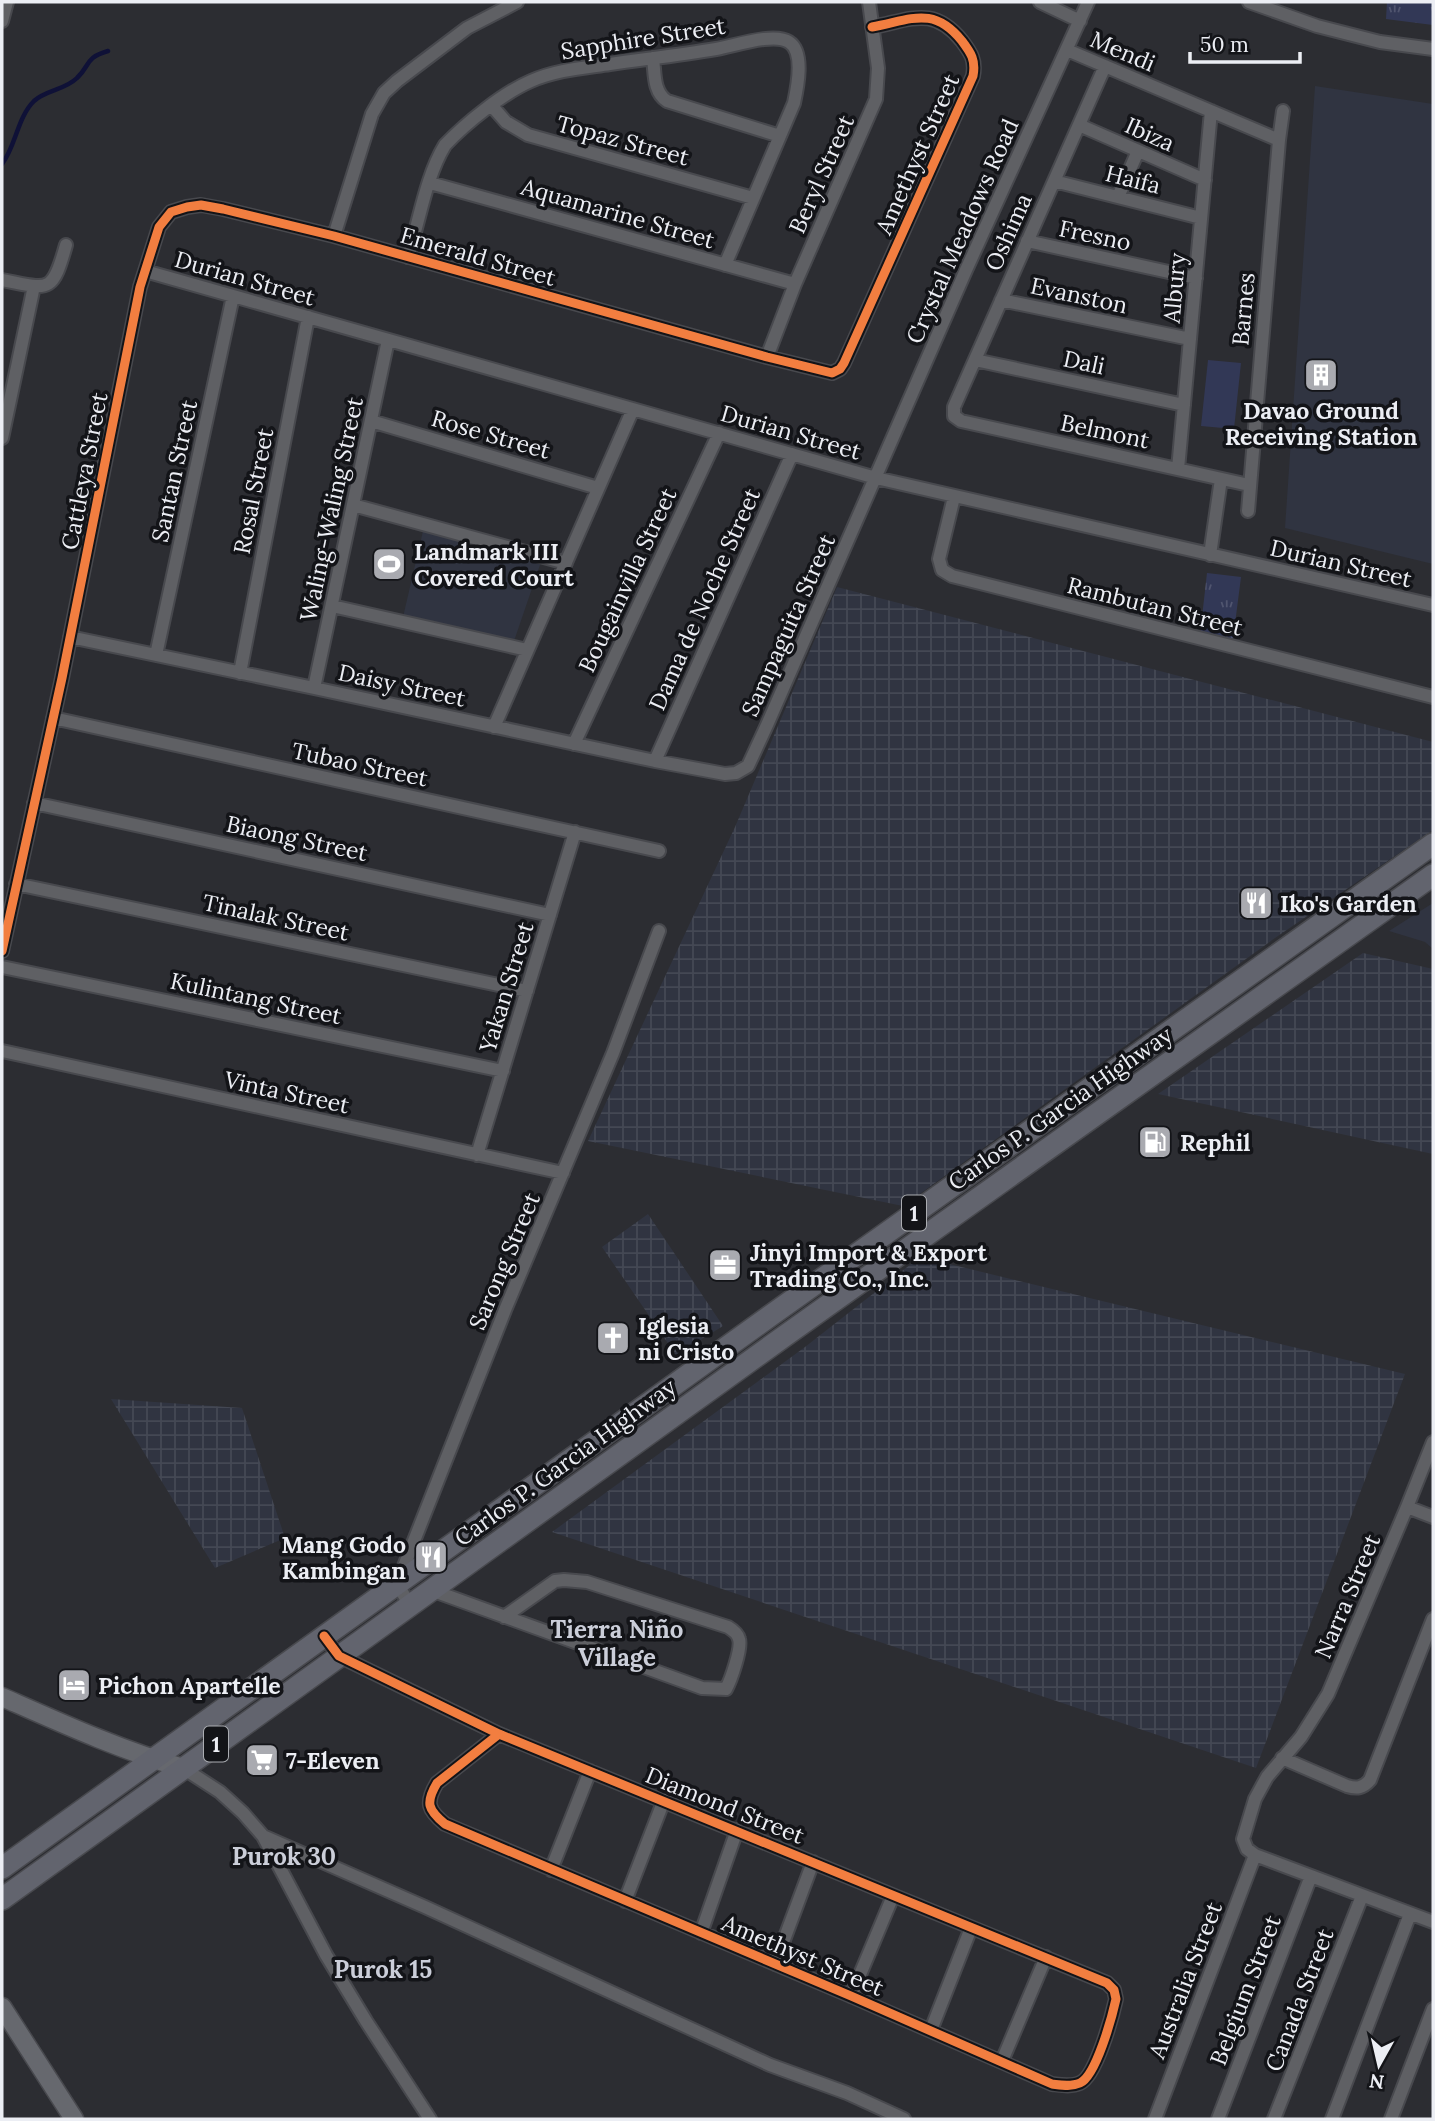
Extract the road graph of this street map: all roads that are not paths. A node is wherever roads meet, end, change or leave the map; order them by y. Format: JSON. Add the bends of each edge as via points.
{"nodes":[{"id":1,"x":7,"y":2,"type":"edge"},
{"id":2,"x":517,"y":2,"type":"edge"},
{"id":3,"x":869,"y":2,"type":"edge"},
{"id":4,"x":1040,"y":2,"type":"edge"},
{"id":5,"x":1088,"y":2,"type":"edge"},
{"id":6,"x":1249,"y":2,"type":"edge"},
{"id":7,"x":2,"y":21,"type":"edge"},
{"id":8,"x":1080,"y":21,"type":"junction"},
{"id":9,"x":872,"y":27,"type":"junction"},
{"id":10,"x":1433,"y":49,"type":"edge"},
{"id":11,"x":1067,"y":50,"type":"junction"},
{"id":12,"x":653,"y":58,"type":"junction"},
{"id":13,"x":1105,"y":66,"type":"junction"},
{"id":14,"x":492,"y":106,"type":"junction"},
{"id":15,"x":1211,"y":111,"type":"junction"},
{"id":16,"x":1283,"y":111,"type":"dead end"},
{"id":17,"x":1079,"y":125,"type":"junction"},
{"id":18,"x":780,"y":136,"type":"junction"},
{"id":19,"x":1279,"y":140,"type":"junction"},
{"id":20,"x":1139,"y":151,"type":"junction"},
{"id":21,"x":1205,"y":180,"type":"junction"},
{"id":22,"x":1054,"y":181,"type":"junction"},
{"id":23,"x":430,"y":183,"type":"junction"},
{"id":24,"x":1118,"y":197,"type":"junction"},
{"id":25,"x":753,"y":198,"type":"junction"},
{"id":26,"x":1201,"y":218,"type":"junction"},
{"id":27,"x":334,"y":236,"type":"junction"},
{"id":28,"x":1027,"y":241,"type":"junction"},
{"id":29,"x":66,"y":245,"type":"dead end"},
{"id":30,"x":408,"y":257,"type":"junction"},
{"id":31,"x":725,"y":265,"type":"junction"},
{"id":32,"x":145,"y":271,"type":"junction"},
{"id":33,"x":1196,"y":278,"type":"junction"},
{"id":34,"x":2,"y":280,"type":"edge"},
{"id":35,"x":795,"y":284,"type":"junction"},
{"id":36,"x":34,"y":286,"type":"junction"},
{"id":37,"x":233,"y":296,"type":"junction"},
{"id":38,"x":1001,"y":300,"type":"junction"},
{"id":39,"x":308,"y":317,"type":"junction"},
{"id":40,"x":1190,"y":339,"type":"junction"},
{"id":41,"x":388,"y":340,"type":"junction"},
{"id":42,"x":766,"y":357,"type":"junction"},
{"id":43,"x":975,"y":360,"type":"junction"},
{"id":44,"x":836,"y":372,"type":"joint"},
{"id":45,"x":1184,"y":405,"type":"junction"},
{"id":46,"x":633,"y":409,"type":"junction"},
{"id":47,"x":954,"y":416,"type":"joint"},
{"id":48,"x":371,"y":421,"type":"junction"},
{"id":49,"x":719,"y":433,"type":"junction"},
{"id":50,"x":2,"y":438,"type":"edge"},
{"id":51,"x":792,"y":454,"type":"junction"},
{"id":52,"x":1178,"y":469,"type":"junction"},
{"id":53,"x":876,"y":478,"type":"junction"},
{"id":54,"x":1221,"y":478,"type":"junction"},
{"id":55,"x":1249,"y":485,"type":"junction"},
{"id":56,"x":598,"y":488,"type":"junction"},
{"id":57,"x":954,"y":497,"type":"junction"},
{"id":58,"x":353,"y":505,"type":"junction"},
{"id":59,"x":1248,"y":511,"type":"dead end"},
{"id":60,"x":1210,"y":555,"type":"junction"},
{"id":61,"x":566,"y":563,"type":"junction"},
{"id":62,"x":1433,"y":605,"type":"edge"},
{"id":63,"x":332,"y":606,"type":"junction"},
{"id":64,"x":70,"y":638,"type":"junction"},
{"id":65,"x":527,"y":650,"type":"junction"},
{"id":66,"x":156,"y":656,"type":"junction"},
{"id":67,"x":240,"y":673,"type":"junction"},
{"id":68,"x":314,"y":688,"type":"junction"},
{"id":69,"x":1433,"y":697,"type":"edge"},
{"id":70,"x":53,"y":718,"type":"junction"},
{"id":71,"x":494,"y":726,"type":"junction"},
{"id":72,"x":574,"y":744,"type":"junction"},
{"id":73,"x":655,"y":761,"type":"junction"},
{"id":74,"x":725,"y":774,"type":"joint"},
{"id":75,"x":34,"y":803,"type":"junction"},
{"id":76,"x":575,"y":832,"type":"junction"},
{"id":77,"x":1433,"y":845,"type":"edge"},
{"id":78,"x":659,"y":851,"type":"dead end"},
{"id":79,"x":1433,"y":875,"type":"edge"},
{"id":80,"x":16,"y":884,"type":"junction"},
{"id":81,"x":550,"y":915,"type":"junction"},
{"id":82,"x":659,"y":930,"type":"dead end"},
{"id":83,"x":2,"y":951,"type":"edge"},
{"id":84,"x":2,"y":967,"type":"edge"},
{"id":85,"x":527,"y":991,"type":"junction"},
{"id":86,"x":2,"y":1051,"type":"edge"},
{"id":87,"x":503,"y":1071,"type":"junction"},
{"id":88,"x":477,"y":1155,"type":"junction"},
{"id":89,"x":563,"y":1173,"type":"junction"},
{"id":90,"x":1433,"y":1442,"type":"edge"},
{"id":91,"x":1408,"y":1507,"type":"junction"},
{"id":92,"x":1433,"y":1517,"type":"edge"},
{"id":93,"x":397,"y":1584,"type":"junction"},
{"id":94,"x":431,"y":1590,"type":"junction"},
{"id":95,"x":410,"y":1605,"type":"junction"},
{"id":96,"x":504,"y":1617,"type":"junction"},
{"id":97,"x":1433,"y":1619,"type":"edge"},
{"id":98,"x":324,"y":1636,"type":"junction"},
{"id":99,"x":339,"y":1656,"type":"junction"},
{"id":100,"x":2,"y":1697,"type":"edge"},
{"id":101,"x":499,"y":1734,"type":"junction"},
{"id":102,"x":1282,"y":1758,"type":"junction"},
{"id":103,"x":153,"y":1759,"type":"junction"},
{"id":104,"x":183,"y":1768,"type":"junction"},
{"id":105,"x":590,"y":1771,"type":"junction"},
{"id":106,"x":664,"y":1800,"type":"junction"},
{"id":107,"x":737,"y":1830,"type":"junction"},
{"id":108,"x":48,"y":1834,"type":"junction"},
{"id":109,"x":263,"y":1836,"type":"junction"},
{"id":110,"x":63,"y":1855,"type":"junction"},
{"id":111,"x":1255,"y":1855,"type":"junction"},
{"id":112,"x":813,"y":1863,"type":"junction"},
{"id":113,"x":2,"y":1868,"type":"edge"},
{"id":114,"x":551,"y":1870,"type":"junction"},
{"id":115,"x":1311,"y":1876,"type":"junction"},
{"id":116,"x":893,"y":1896,"type":"junction"},
{"id":117,"x":1362,"y":1896,"type":"junction"},
{"id":118,"x":2,"y":1899,"type":"edge"},
{"id":119,"x":625,"y":1901,"type":"junction"},
{"id":120,"x":1410,"y":1914,"type":"junction"},
{"id":121,"x":1433,"y":1922,"type":"edge"},
{"id":122,"x":971,"y":1928,"type":"junction"},
{"id":123,"x":701,"y":1933,"type":"junction"},
{"id":124,"x":1046,"y":1957,"type":"junction"},
{"id":125,"x":775,"y":1964,"type":"junction"},
{"id":126,"x":851,"y":1996,"type":"junction"},
{"id":127,"x":1116,"y":1999,"type":"joint"},
{"id":128,"x":2,"y":2007,"type":"edge"},
{"id":129,"x":1433,"y":2009,"type":"edge"},
{"id":130,"x":931,"y":2030,"type":"junction"},
{"id":131,"x":1427,"y":2044,"type":"edge"},
{"id":132,"x":1002,"y":2061,"type":"junction"},
{"id":133,"x":74,"y":2119,"type":"edge"},
{"id":134,"x":430,"y":2119,"type":"edge"},
{"id":135,"x":904,"y":2119,"type":"edge"},
{"id":136,"x":1155,"y":2119,"type":"edge"},
{"id":137,"x":1218,"y":2119,"type":"edge"},
{"id":138,"x":1275,"y":2119,"type":"edge"},
{"id":139,"x":1332,"y":2119,"type":"edge"},
{"id":140,"x":1391,"y":2119,"type":"edge"}],
"edges":[{"from":1,"to":7,"type":"street"},
{"from":2,"to":27,"type":"street","via":[[467,29],[384,93],[372,114]]},
{"from":3,"to":9,"type":"street","name":"Beryl Street"},
{"from":4,"to":8,"type":"street"},
{"from":5,"to":8,"type":"street","name":"Crystal Meadows Road"},
{"from":6,"to":10,"type":"street","via":[[1317,26]]},
{"from":8,"to":11,"type":"street","name":"Crystal Meadows Road"},
{"from":9,"to":35,"type":"street","name":"Beryl Street","via":[[878,68],[876,99]]},
{"from":9,"to":44,"type":"street","name":"Amethyst Street","via":[[925,17],[939,20],[971,53],[975,68],[844,363]]},
{"from":11,"to":13,"type":"street","name":"Mendi"},
{"from":11,"to":53,"type":"street","name":"Crystal Meadows Road"},
{"from":12,"to":14,"type":"street","name":"Sapphire Street","via":[[556,72],[515,88]]},
{"from":12,"to":18,"type":"street","via":[[662,98]]},
{"from":12,"to":18,"type":"street","name":"Sapphire Street","via":[[764,40],[788,41],[798,55],[798,76],[794,103]]},
{"from":13,"to":15,"type":"street","name":"Mendi"},
{"from":13,"to":17,"type":"street","name":"Oshima"},
{"from":14,"to":23,"type":"street","name":"Sapphire Street","via":[[446,145]]},
{"from":14,"to":25,"type":"street","name":"Topaz Street","via":[[506,122],[528,135]]},
{"from":15,"to":19,"type":"street","name":"Mendi"},
{"from":15,"to":21,"type":"street","name":"Albury"},
{"from":16,"to":19,"type":"street","name":"Barnes"},
{"from":17,"to":20,"type":"street","name":"Ibiza"},
{"from":17,"to":22,"type":"street","name":"Oshima"},
{"from":18,"to":25,"type":"street","name":"Sapphire Street"},
{"from":19,"to":55,"type":"street","name":"Barnes"},
{"from":20,"to":21,"type":"street","name":"Ibiza"},
{"from":20,"to":24,"type":"street"},
{"from":21,"to":26,"type":"street","name":"Albury"},
{"from":22,"to":24,"type":"street","name":"Haifa"},
{"from":22,"to":28,"type":"street","name":"Oshima"},
{"from":23,"to":30,"type":"street","name":"Sapphire Street"},
{"from":23,"to":31,"type":"street","name":"Aquamarine Street"},
{"from":24,"to":26,"type":"street","name":"Haifa"},
{"from":25,"to":31,"type":"street","name":"Sapphire Street"},
{"from":26,"to":33,"type":"street","name":"Albury"},
{"from":27,"to":30,"type":"street","name":"Emerald Street"},
{"from":27,"to":32,"type":"street","name":"Emerald Street","via":[[223,209],[187,207],[164,219]]},
{"from":28,"to":33,"type":"street","name":"Fresno"},
{"from":28,"to":38,"type":"street","name":"Oshima"},
{"from":29,"to":36,"type":"street","via":[[56,278],[44,287]]},
{"from":30,"to":42,"type":"street","name":"Emerald Street"},
{"from":31,"to":35,"type":"street","name":"Aquamarine Street"},
{"from":32,"to":37,"type":"street","name":"Durian Street"},
{"from":32,"to":64,"type":"street","name":"Cattleya Street"},
{"from":33,"to":40,"type":"street","name":"Albury"},
{"from":34,"to":36,"type":"street"},
{"from":35,"to":42,"type":"street","name":"Beryl Street"},
{"from":36,"to":50,"type":"street"},
{"from":37,"to":39,"type":"street","name":"Durian Street"},
{"from":37,"to":66,"type":"street","name":"Santan Street"},
{"from":38,"to":40,"type":"street","name":"Evanston"},
{"from":38,"to":43,"type":"street","name":"Oshima"},
{"from":39,"to":41,"type":"street","name":"Durian Street"},
{"from":39,"to":67,"type":"street","name":"Rosal Street"},
{"from":40,"to":45,"type":"street","name":"Albury"},
{"from":41,"to":46,"type":"street","name":"Durian Street"},
{"from":41,"to":48,"type":"street","name":"Waling-Waling Street"},
{"from":42,"to":44,"type":"street","name":"Emerald Street"},
{"from":43,"to":45,"type":"street","name":"Dali"},
{"from":43,"to":47,"type":"street","name":"Oshima"},
{"from":45,"to":52,"type":"street","name":"Albury"},
{"from":46,"to":49,"type":"street","name":"Durian Street"},
{"from":46,"to":56,"type":"street"},
{"from":47,"to":52,"type":"street","name":"Belmont"},
{"from":48,"to":56,"type":"street","name":"Rose Street"},
{"from":48,"to":58,"type":"street","name":"Waling-Waling Street"},
{"from":49,"to":51,"type":"street","name":"Durian Street"},
{"from":49,"to":72,"type":"street","name":"Bougainvilla Street"},
{"from":51,"to":53,"type":"street","name":"Durian Street"},
{"from":51,"to":73,"type":"street","name":"Dama de Noche Street"},
{"from":52,"to":54,"type":"street","name":"Belmont"},
{"from":53,"to":57,"type":"street","name":"Durian Street"},
{"from":53,"to":74,"type":"street","name":"Sampaguita Street","via":[[748,766]]},
{"from":54,"to":55,"type":"street","name":"Belmont"},
{"from":54,"to":60,"type":"street"},
{"from":55,"to":59,"type":"street","name":"Barnes"},
{"from":56,"to":61,"type":"street"},
{"from":57,"to":60,"type":"street","name":"Durian Street"},
{"from":57,"to":69,"type":"street","name":"Rambutan Street","via":[[939,559],[942,570],[952,576]]},
{"from":58,"to":61,"type":"street"},
{"from":58,"to":63,"type":"street","name":"Waling-Waling Street"},
{"from":60,"to":62,"type":"street","name":"Durian Street"},
{"from":61,"to":65,"type":"street"},
{"from":63,"to":65,"type":"street"},
{"from":63,"to":68,"type":"street","name":"Waling-Waling Street"},
{"from":64,"to":66,"type":"street","name":"Daisy Street"},
{"from":64,"to":70,"type":"street","name":"Cattleya Street"},
{"from":65,"to":71,"type":"street"},
{"from":66,"to":67,"type":"street","name":"Daisy Street"},
{"from":67,"to":68,"type":"street","name":"Daisy Street"},
{"from":68,"to":71,"type":"street","name":"Daisy Street"},
{"from":70,"to":75,"type":"street","name":"Cattleya Street"},
{"from":70,"to":76,"type":"street","name":"Tubao Street"},
{"from":71,"to":72,"type":"street","name":"Daisy Street"},
{"from":72,"to":73,"type":"street","name":"Daisy Street"},
{"from":73,"to":74,"type":"street","name":"Daisy Street"},
{"from":75,"to":80,"type":"street","name":"Cattleya Street"},
{"from":75,"to":81,"type":"street","name":"Biaong Street"},
{"from":76,"to":78,"type":"street","name":"Tubao Street"},
{"from":76,"to":81,"type":"street","name":"Yakan Street"},
{"from":77,"to":93,"type":"highway","name":"Carlos P. Garcia Highway","number":"1"},
{"from":79,"to":94,"type":"highway","name":"Carlos P. Garcia Highway","number":"1"},
{"from":80,"to":83,"type":"street","name":"Cattleya Street"},
{"from":80,"to":85,"type":"street","name":"Tinalak Street"},
{"from":81,"to":85,"type":"street","name":"Yakan Street"},
{"from":82,"to":89,"type":"street","name":"Sarong Street"},
{"from":84,"to":87,"type":"street","name":"Kulintang Street"},
{"from":85,"to":87,"type":"street","name":"Yakan Street"},
{"from":86,"to":88,"type":"street","name":"Vinta Street"},
{"from":87,"to":88,"type":"street","name":"Yakan Street"},
{"from":88,"to":89,"type":"street","name":"Vinta Street"},
{"from":89,"to":93,"type":"street","name":"Sarong Street"},
{"from":90,"to":91,"type":"street","name":"Narra Street"},
{"from":91,"to":92,"type":"street"},
{"from":91,"to":102,"type":"street","name":"Narra Street","via":[[1328,1694]]},
{"from":93,"to":95,"type":"street"},
{"from":93,"to":98,"type":"highway","name":"Carlos P. Garcia Highway","number":"1"},
{"from":94,"to":95,"type":"highway","name":"Carlos P. Garcia Highway","number":"1"},
{"from":94,"to":96,"type":"street"},
{"from":95,"to":99,"type":"highway","name":"Carlos P. Garcia Highway","number":"1"},
{"from":96,"to":96,"type":"street","via":[[711,1690],[729,1685],[740,1646],[728,1627],[587,1582],[555,1581]]},
{"from":97,"to":102,"type":"street","via":[[1370,1780],[1361,1788],[1347,1786]]},
{"from":98,"to":99,"type":"street","name":"Diamond Street"},
{"from":98,"to":103,"type":"highway","name":"Carlos P. Garcia Highway","number":"1"},
{"from":99,"to":101,"type":"street","name":"Diamond Street"},
{"from":99,"to":104,"type":"highway","name":"Carlos P. Garcia Highway","number":"1"},
{"from":100,"to":103,"type":"street"},
{"from":101,"to":105,"type":"street","name":"Diamond Street"},
{"from":101,"to":114,"type":"street","name":"Amethyst Street","via":[[437,1783],[430,1794],[431,1810],[445,1824]]},
{"from":102,"to":111,"type":"street","name":"Narra Street","via":[[1255,1799],[1244,1833],[1245,1845]]},
{"from":103,"to":104,"type":"street"},
{"from":103,"to":108,"type":"highway","name":"Carlos P. Garcia Highway","number":"1"},
{"from":104,"to":109,"type":"street","via":[[220,1792]]},
{"from":104,"to":110,"type":"highway","name":"Carlos P. Garcia Highway","number":"1"},
{"from":105,"to":106,"type":"street","name":"Diamond Street"},
{"from":105,"to":114,"type":"street"},
{"from":106,"to":107,"type":"street","name":"Diamond Street"},
{"from":106,"to":119,"type":"street"},
{"from":107,"to":112,"type":"street","name":"Diamond Street"},
{"from":107,"to":123,"type":"street"},
{"from":108,"to":110,"type":"highway"},
{"from":108,"to":113,"type":"highway","name":"Carlos P. Garcia Highway","number":"1"},
{"from":109,"to":134,"type":"street","via":[[326,1955]]},
{"from":109,"to":135,"type":"street","via":[[770,2065]]},
{"from":110,"to":118,"type":"highway","name":"Carlos P. Garcia Highway","number":"1"},
{"from":111,"to":115,"type":"street"},
{"from":111,"to":136,"type":"street","name":"Australia Street"},
{"from":112,"to":116,"type":"street","name":"Diamond Street"},
{"from":112,"to":125,"type":"street"},
{"from":114,"to":119,"type":"street","name":"Amethyst Street"},
{"from":115,"to":117,"type":"street"},
{"from":115,"to":137,"type":"street","name":"Belgium Street"},
{"from":116,"to":122,"type":"street","name":"Diamond Street"},
{"from":116,"to":126,"type":"street"},
{"from":117,"to":120,"type":"street"},
{"from":117,"to":138,"type":"street","name":"Canada Street"},
{"from":119,"to":123,"type":"street","name":"Amethyst Street"},
{"from":120,"to":121,"type":"street"},
{"from":120,"to":139,"type":"street"},
{"from":122,"to":124,"type":"street","name":"Diamond Street"},
{"from":122,"to":130,"type":"street"},
{"from":123,"to":125,"type":"street","name":"Amethyst Street"},
{"from":124,"to":127,"type":"street","name":"Diamond Street","via":[[1107,1983]]},
{"from":124,"to":132,"type":"street"},
{"from":125,"to":126,"type":"street","name":"Amethyst Street"},
{"from":126,"to":130,"type":"street","name":"Amethyst Street"},
{"from":127,"to":132,"type":"street","name":"Amethyst Street","via":[[1092,2070],[1083,2082],[1052,2084]]},
{"from":128,"to":133,"type":"street"},
{"from":129,"to":131,"type":"street"},
{"from":130,"to":132,"type":"street","name":"Amethyst Street"},
{"from":131,"to":140,"type":"street"}]}
